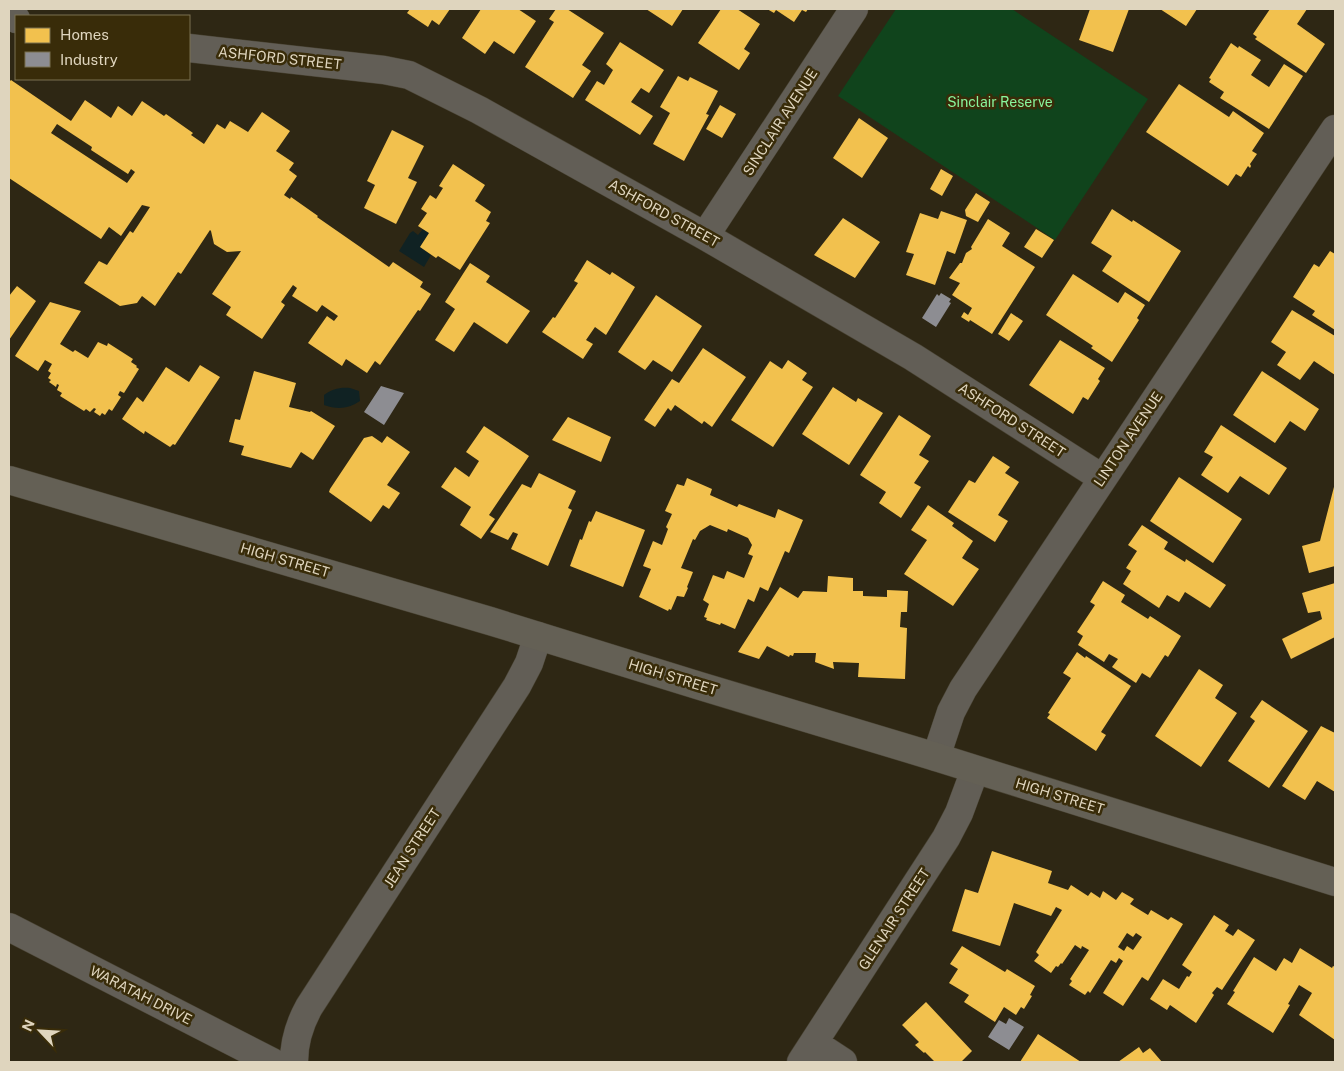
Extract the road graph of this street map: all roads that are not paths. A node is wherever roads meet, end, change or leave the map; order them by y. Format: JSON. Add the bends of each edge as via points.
{"nodes":[{"id":1,"x":854,"y":9,"type":"edge"},
{"id":2,"x":190,"y":48,"type":"edge"},
{"id":3,"x":1335,"y":129,"type":"edge"},
{"id":4,"x":705,"y":236,"type":"junction"},
{"id":5,"x":1102,"y":478,"type":"junction"},
{"id":6,"x":9,"y":480,"type":"edge"},
{"id":7,"x":538,"y":636,"type":"junction"},
{"id":8,"x":936,"y":757,"type":"junction"},
{"id":9,"x":975,"y":770,"type":"junction"},
{"id":10,"x":1335,"y":882,"type":"edge"},
{"id":11,"x":9,"y":927,"type":"edge"},
{"id":12,"x":807,"y":1053,"type":"edge"},
{"id":13,"x":272,"y":1062,"type":"edge"},
{"id":14,"x":294,"y":1062,"type":"edge"},
{"id":15,"x":843,"y":1062,"type":"edge"}],
"edges":[{"from":1,"to":4,"type":"street","name":"SINCLAIR AVENUE"},
{"from":2,"to":4,"type":"street","name":"ASHFORD STREET","via":[[409,75],[479,110]]},
{"from":3,"to":5,"type":"street","name":"LINTON AVENUE"},
{"from":4,"to":5,"type":"street","name":"ASHFORD STREET","via":[[913,357]]},
{"from":5,"to":8,"type":"street","name":"LINTON AVENUE","via":[[963,689]]},
{"from":6,"to":7,"type":"main road","name":"HIGH STREET"},
{"from":7,"to":8,"type":"main road","name":"HIGH STREET"},
{"from":7,"to":14,"type":"street","name":"JEAN STREET","via":[[520,681],[300,1022]]},
{"from":8,"to":9,"type":"main road","name":"HIGH STREET"},
{"from":9,"to":10,"type":"main road","name":"HIGH STREET"},
{"from":9,"to":12,"type":"street","name":"GLENAIR STREET","via":[[946,838]]},
{"from":11,"to":13,"type":"street","name":"WARATAH DRIVE"},
{"from":12,"to":15,"type":"street"}]}
